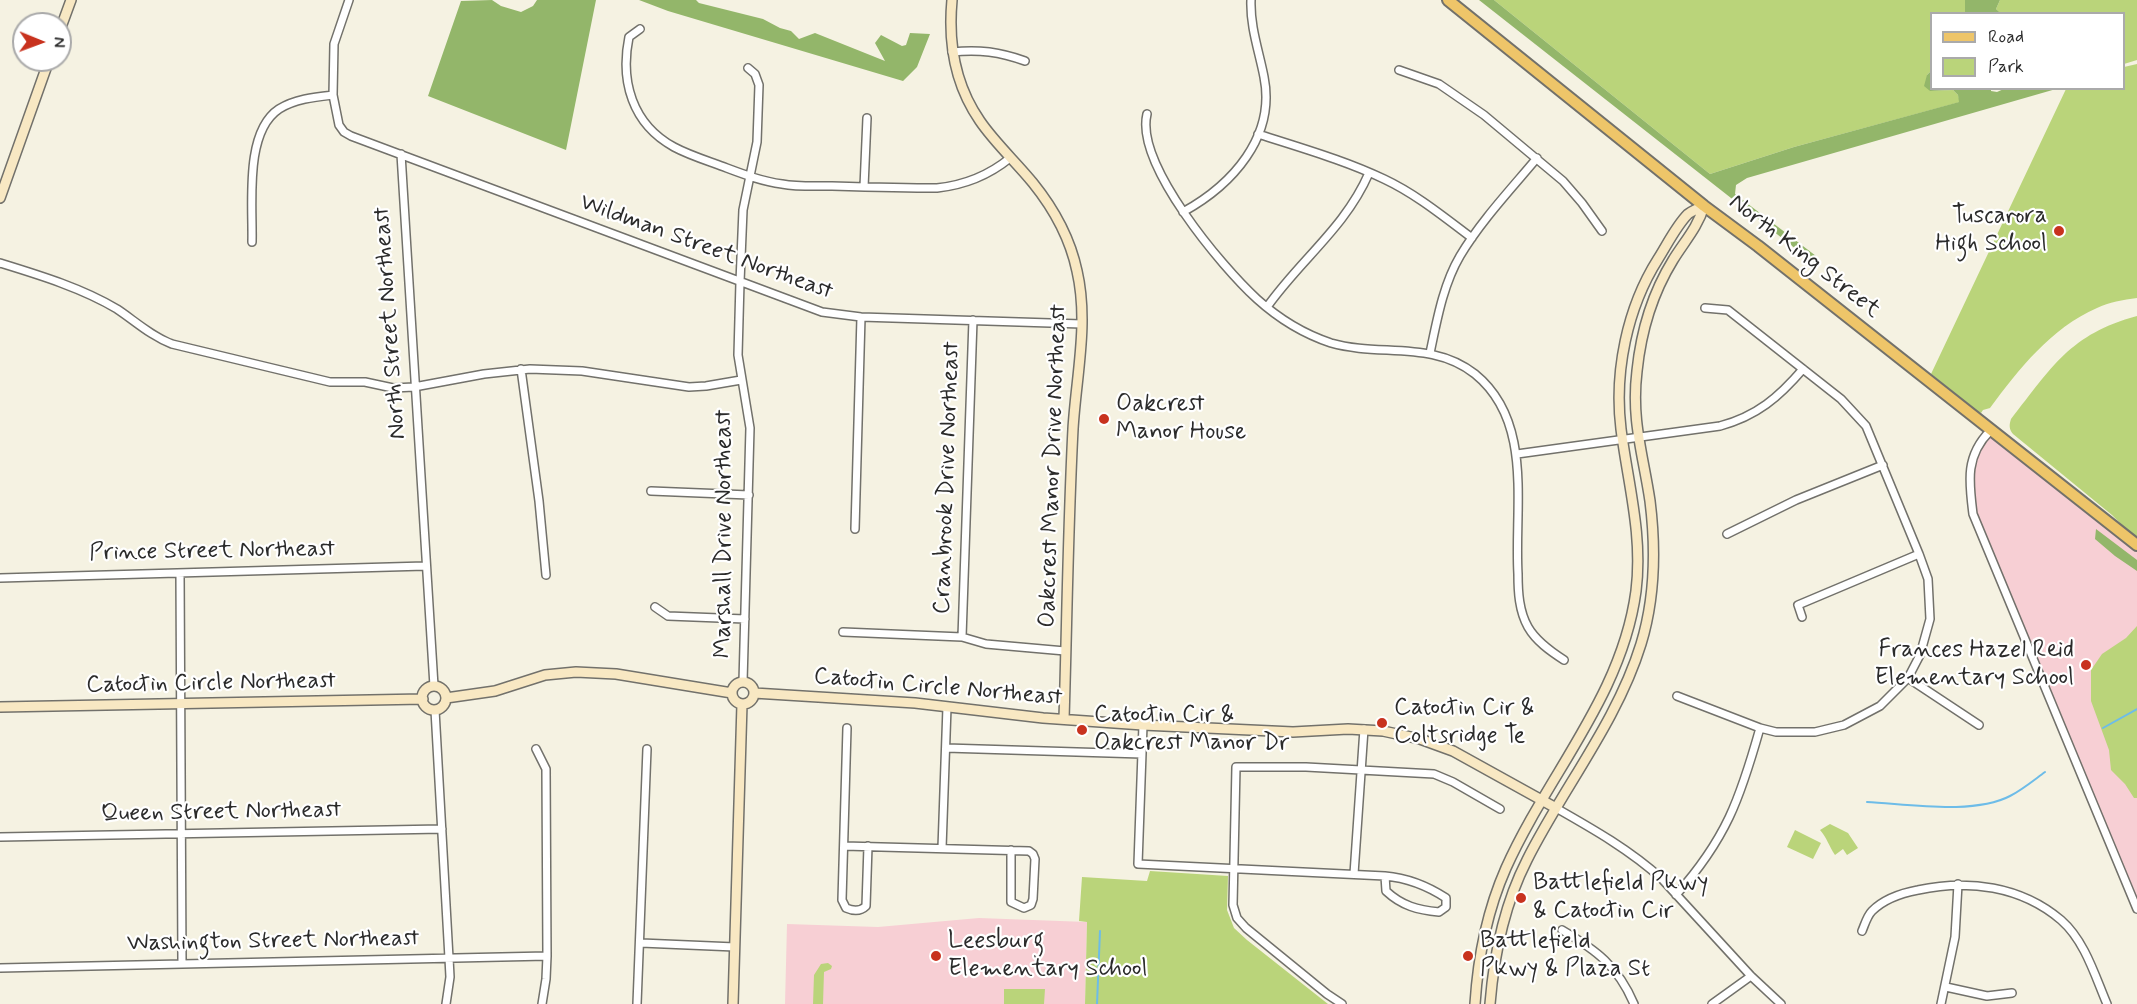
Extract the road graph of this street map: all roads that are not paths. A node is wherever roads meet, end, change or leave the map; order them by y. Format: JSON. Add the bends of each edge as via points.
{"nodes":[{"id":1,"x":349,"y":0,"type":"edge"},
{"id":2,"x":952,"y":0,"type":"edge"},
{"id":3,"x":1251,"y":0,"type":"edge"},
{"id":4,"x":1448,"y":0,"type":"edge"},
{"id":5,"x":640,"y":29,"type":"dead end"},
{"id":6,"x":952,"y":52,"type":"junction"},
{"id":7,"x":1025,"y":61,"type":"dead end"},
{"id":8,"x":748,"y":68,"type":"dead end"},
{"id":9,"x":1399,"y":70,"type":"dead end"},
{"id":10,"x":45,"y":72,"type":"edge"},
{"id":11,"x":333,"y":95,"type":"junction"},
{"id":12,"x":1147,"y":114,"type":"dead end"},
{"id":13,"x":867,"y":118,"type":"dead end"},
{"id":14,"x":1258,"y":134,"type":"junction"},
{"id":15,"x":401,"y":154,"type":"junction"},
{"id":16,"x":1010,"y":158,"type":"junction"},
{"id":17,"x":1537,"y":158,"type":"junction"},
{"id":18,"x":1369,"y":173,"type":"junction"},
{"id":19,"x":750,"y":177,"type":"junction"},
{"id":20,"x":864,"y":187,"type":"junction"},
{"id":21,"x":0,"y":198,"type":"edge"},
{"id":22,"x":1704,"y":206,"type":"junction"},
{"id":23,"x":1183,"y":212,"type":"junction"},
{"id":24,"x":1602,"y":231,"type":"dead end"},
{"id":25,"x":1472,"y":238,"type":"junction"},
{"id":26,"x":252,"y":242,"type":"dead end"},
{"id":27,"x":0,"y":263,"type":"edge"},
{"id":28,"x":740,"y":282,"type":"junction"},
{"id":29,"x":1267,"y":307,"type":"junction"},
{"id":30,"x":1706,"y":308,"type":"dead end"},
{"id":31,"x":861,"y":317,"type":"junction"},
{"id":32,"x":973,"y":320,"type":"junction"},
{"id":33,"x":1082,"y":324,"type":"junction"},
{"id":34,"x":1430,"y":353,"type":"junction"},
{"id":35,"x":521,"y":369,"type":"junction"},
{"id":36,"x":1803,"y":369,"type":"junction"},
{"id":37,"x":741,"y":380,"type":"junction"},
{"id":38,"x":414,"y":387,"type":"junction"},
{"id":39,"x":1990,"y":431,"type":"junction"},
{"id":40,"x":1638,"y":436,"type":"junction"},
{"id":41,"x":1623,"y":438,"type":"junction"},
{"id":42,"x":1517,"y":454,"type":"junction"},
{"id":43,"x":1883,"y":465,"type":"junction"},
{"id":44,"x":651,"y":491,"type":"dead end"},
{"id":45,"x":748,"y":495,"type":"junction"},
{"id":46,"x":855,"y":529,"type":"dead end"},
{"id":47,"x":1727,"y":534,"type":"dead end"},
{"id":48,"x":2137,"y":545,"type":"edge"},
{"id":49,"x":1919,"y":554,"type":"junction"},
{"id":50,"x":425,"y":566,"type":"junction"},
{"id":51,"x":180,"y":573,"type":"junction"},
{"id":52,"x":546,"y":575,"type":"dead end"},
{"id":53,"x":0,"y":578,"type":"edge"},
{"id":54,"x":655,"y":607,"type":"dead end"},
{"id":55,"x":1802,"y":617,"type":"dead end"},
{"id":56,"x":745,"y":619,"type":"junction"},
{"id":57,"x":843,"y":632,"type":"dead end"},
{"id":58,"x":962,"y":637,"type":"junction"},
{"id":59,"x":1065,"y":651,"type":"junction"},
{"id":60,"x":1564,"y":660,"type":"dead end"},
{"id":61,"x":1908,"y":678,"type":"junction"},
{"id":62,"x":743,"y":682,"type":"junction"},
{"id":63,"x":434,"y":686,"type":"junction"},
{"id":64,"x":732,"y":693,"type":"junction"},
{"id":65,"x":754,"y":693,"type":"junction"},
{"id":66,"x":1677,"y":696,"type":"dead end"},
{"id":67,"x":446,"y":698,"type":"junction"},
{"id":68,"x":423,"y":699,"type":"junction"},
{"id":69,"x":742,"y":704,"type":"junction"},
{"id":70,"x":181,"y":705,"type":"junction"},
{"id":71,"x":0,"y":707,"type":"edge"},
{"id":72,"x":947,"y":707,"type":"junction"},
{"id":73,"x":435,"y":710,"type":"junction"},
{"id":74,"x":1064,"y":719,"type":"junction"},
{"id":75,"x":1143,"y":725,"type":"junction"},
{"id":76,"x":1979,"y":725,"type":"dead end"},
{"id":77,"x":847,"y":728,"type":"dead end"},
{"id":78,"x":1760,"y":728,"type":"junction"},
{"id":79,"x":1365,"y":729,"type":"junction"},
{"id":80,"x":946,"y":748,"type":"junction"},
{"id":81,"x":536,"y":749,"type":"dead end"},
{"id":82,"x":647,"y":749,"type":"dead end"},
{"id":83,"x":1142,"y":754,"type":"junction"},
{"id":84,"x":1361,"y":769,"type":"junction"},
{"id":85,"x":1543,"y":800,"type":"junction"},
{"id":86,"x":1556,"y":808,"type":"junction"},
{"id":87,"x":1500,"y":809,"type":"dead end"},
{"id":88,"x":442,"y":830,"type":"junction"},
{"id":89,"x":181,"y":834,"type":"junction"},
{"id":90,"x":0,"y":837,"type":"edge"},
{"id":91,"x":844,"y":846,"type":"junction"},
{"id":92,"x":868,"y":846,"type":"junction"},
{"id":93,"x":942,"y":848,"type":"junction"},
{"id":94,"x":1011,"y":850,"type":"junction"},
{"id":95,"x":1233,"y":868,"type":"junction"},
{"id":96,"x":1354,"y":874,"type":"junction"},
{"id":97,"x":1384,"y":876,"type":"junction"},
{"id":98,"x":1958,"y":884,"type":"junction"},
{"id":99,"x":1676,"y":895,"type":"junction"},
{"id":100,"x":2137,"y":909,"type":"edge"},
{"id":101,"x":1562,"y":930,"type":"dead end"},
{"id":102,"x":1862,"y":931,"type":"dead end"},
{"id":103,"x":641,"y":943,"type":"junction"},
{"id":104,"x":735,"y":947,"type":"junction"},
{"id":105,"x":547,"y":956,"type":"junction"},
{"id":106,"x":449,"y":958,"type":"junction"},
{"id":107,"x":182,"y":963,"type":"junction"},
{"id":108,"x":0,"y":968,"type":"edge"},
{"id":109,"x":1751,"y":976,"type":"junction"},
{"id":110,"x":1946,"y":987,"type":"junction"},
{"id":111,"x":2012,"y":993,"type":"dead end"},
{"id":112,"x":446,"y":1004,"type":"edge"},
{"id":113,"x":542,"y":1004,"type":"edge"},
{"id":114,"x":637,"y":1004,"type":"edge"},
{"id":115,"x":733,"y":1004,"type":"edge"},
{"id":116,"x":1342,"y":1004,"type":"edge"},
{"id":117,"x":1475,"y":1004,"type":"edge"},
{"id":118,"x":1490,"y":1004,"type":"edge"},
{"id":119,"x":1634,"y":1004,"type":"edge"},
{"id":120,"x":1712,"y":1004,"type":"edge"},
{"id":121,"x":1781,"y":1004,"type":"edge"},
{"id":122,"x":1941,"y":1004,"type":"edge"},
{"id":123,"x":2107,"y":1004,"type":"edge"}],
"edges":[{"from":1,"to":11,"type":"street","via":[[334,44]]},
{"from":2,"to":6,"type":"street","name":"Oakcrest Manor Drive Northeast"},
{"from":3,"to":14,"type":"street","via":[[1266,94]]},
{"from":4,"to":22,"type":"main road","name":"North King Street"},
{"from":5,"to":19,"type":"street","via":[[629,37],[625,70],[631,96],[643,120],[674,147]]},
{"from":6,"to":7,"type":"street","via":[[994,51]]},
{"from":6,"to":16,"type":"street","name":"Oakcrest Manor Drive Northeast","via":[[972,109]]},
{"from":8,"to":19,"type":"street","name":"Marshall Drive Northeast","via":[[759,85],[757,142]]},
{"from":9,"to":17,"type":"street","via":[[1427,79],[1461,98]]},
{"from":10,"to":21,"type":"street"},
{"from":11,"to":15,"type":"street","via":[[337,120],[344,132]]},
{"from":11,"to":26,"type":"street","via":[[287,105],[263,127],[254,166]]},
{"from":12,"to":23,"type":"street","via":[[1148,143]]},
{"from":13,"to":20,"type":"street"},
{"from":14,"to":18,"type":"street"},
{"from":14,"to":23,"type":"street","via":[[1232,176]]},
{"from":15,"to":28,"type":"street","name":"Wildman Street Northeast"},
{"from":15,"to":38,"type":"street","name":"North Street Northeast"},
{"from":16,"to":20,"type":"street","via":[[974,181],[956,186]]},
{"from":16,"to":33,"type":"street","name":"Oakcrest Manor Drive Northeast","via":[[1038,189],[1061,225],[1077,271]]},
{"from":17,"to":24,"type":"street","via":[[1572,191]]},
{"from":17,"to":25,"type":"street"},
{"from":18,"to":25,"type":"street","via":[[1414,196]]},
{"from":18,"to":29,"type":"street","via":[[1346,216]]},
{"from":19,"to":20,"type":"street","via":[[784,185]]},
{"from":19,"to":28,"type":"street","name":"Marshall Drive Northeast","via":[[743,210]]},
{"from":22,"to":39,"type":"main road","name":"North King Street"},
{"from":22,"to":40,"type":"street","via":[[1700,222],[1659,285],[1646,324],[1635,390]]},
{"from":22,"to":41,"type":"street","via":[[1688,214],[1671,239],[1643,287],[1631,321],[1622,360]]},
{"from":23,"to":29,"type":"street"},
{"from":25,"to":34,"type":"street","via":[[1450,277]]},
{"from":27,"to":38,"type":"street","via":[[86,293],[172,344],[330,382]]},
{"from":28,"to":31,"type":"street","name":"Wildman Street Northeast","via":[[822,312]]},
{"from":28,"to":37,"type":"street","name":"Marshall Drive Northeast"},
{"from":29,"to":34,"type":"street","via":[[1285,321],[1330,342]]},
{"from":30,"to":36,"type":"street","via":[[1728,310]]},
{"from":31,"to":32,"type":"street","name":"Wildman Street Northeast"},
{"from":31,"to":46,"type":"street"},
{"from":32,"to":33,"type":"street","name":"Wildman Street Northeast"},
{"from":32,"to":58,"type":"street","name":"Cranbrook Drive Northeast"},
{"from":33,"to":59,"type":"street","name":"Oakcrest Manor Drive Northeast","via":[[1073,430]]},
{"from":34,"to":42,"type":"street","via":[[1461,364],[1486,383],[1508,418]]},
{"from":35,"to":37,"type":"street","via":[[582,371],[689,387]]},
{"from":35,"to":38,"type":"street"},
{"from":35,"to":52,"type":"street"},
{"from":36,"to":40,"type":"street","via":[[1774,400],[1734,422]]},
{"from":36,"to":43,"type":"street","via":[[1861,419]]},
{"from":37,"to":45,"type":"street","name":"Marshall Drive Northeast","via":[[750,428]]},
{"from":38,"to":50,"type":"street","name":"North Street Northeast"},
{"from":39,"to":48,"type":"main road","name":"North King Street"},
{"from":39,"to":100,"type":"street","via":[[1974,451],[1970,485],[1973,514]]},
{"from":40,"to":41,"type":"street"},
{"from":40,"to":86,"type":"street","via":[[1654,543],[1646,624],[1625,687]]},
{"from":41,"to":42,"type":"street"},
{"from":41,"to":85,"type":"street","via":[[1638,535],[1636,589],[1630,621],[1613,675]]},
{"from":42,"to":60,"type":"street","via":[[1520,606],[1533,634]]},
{"from":43,"to":47,"type":"street","via":[[1796,500]]},
{"from":43,"to":49,"type":"street"},
{"from":44,"to":45,"type":"street"},
{"from":45,"to":56,"type":"street","name":"Marshall Drive Northeast"},
{"from":49,"to":55,"type":"street","via":[[1798,605]]},
{"from":49,"to":61,"type":"street","via":[[1928,579],[1930,619],[1920,655]]},
{"from":50,"to":51,"type":"street","name":"Prince Street Northeast"},
{"from":50,"to":63,"type":"street","name":"North Street Northeast"},
{"from":51,"to":53,"type":"street","name":"Prince Street Northeast"},
{"from":51,"to":70,"type":"street"},
{"from":54,"to":56,"type":"street","via":[[668,616]]},
{"from":56,"to":62,"type":"street","name":"Marshall Drive Northeast"},
{"from":57,"to":58,"type":"street"},
{"from":58,"to":59,"type":"street","via":[[986,644]]},
{"from":59,"to":74,"type":"street","name":"Oakcrest Manor Drive Northeast"},
{"from":61,"to":76,"type":"street"},
{"from":61,"to":78,"type":"street","via":[[1880,706],[1844,725],[1801,733]]},
{"from":62,"to":64,"type":"street","via":[[736,684]]},
{"from":62,"to":65,"type":"street","via":[[751,685]]},
{"from":63,"to":67,"type":"street","via":[[443,690]]},
{"from":63,"to":68,"type":"street","via":[[425,690]]},
{"from":64,"to":67,"type":"street","via":[[615,674],[576,672],[545,675],[495,691]]},
{"from":64,"to":69,"type":"street"},
{"from":65,"to":69,"type":"street","via":[[750,701]]},
{"from":65,"to":72,"type":"street","name":"Catoctin Circle Northeast"},
{"from":66,"to":78,"type":"street"},
{"from":67,"to":73,"type":"street","via":[[444,705]]},
{"from":68,"to":70,"type":"street","name":"Catoctin Circle Northeast"},
{"from":68,"to":73,"type":"street","via":[[427,707]]},
{"from":69,"to":104,"type":"street"},
{"from":70,"to":71,"type":"street","name":"Catoctin Circle Northeast"},
{"from":70,"to":89,"type":"street"},
{"from":72,"to":74,"type":"street","name":"Catoctin Circle Northeast"},
{"from":72,"to":80,"type":"street"},
{"from":73,"to":88,"type":"street"},
{"from":74,"to":75,"type":"street","name":"Catoctin Circle Northeast"},
{"from":75,"to":79,"type":"street","name":"Catoctin Circle Northeast","via":[[1284,732]]},
{"from":75,"to":83,"type":"street"},
{"from":77,"to":91,"type":"street"},
{"from":78,"to":99,"type":"street","via":[[1731,818]]},
{"from":79,"to":84,"type":"street"},
{"from":79,"to":85,"type":"street","name":"Catoctin Circle Northeast","via":[[1437,745]]},
{"from":80,"to":83,"type":"street"},
{"from":80,"to":93,"type":"street"},
{"from":81,"to":105,"type":"street","via":[[546,769]]},
{"from":82,"to":103,"type":"street"},
{"from":83,"to":95,"type":"street","via":[[1138,864]]},
{"from":84,"to":87,"type":"street","via":[[1434,774]]},
{"from":84,"to":95,"type":"street","via":[[1236,767]]},
{"from":84,"to":96,"type":"street"},
{"from":85,"to":86,"type":"street","name":"Catoctin Circle Northeast"},
{"from":85,"to":117,"type":"street","via":[[1511,858],[1493,904],[1480,957]]},
{"from":86,"to":99,"type":"street","name":"Catoctin Circle Northeast","via":[[1636,857]]},
{"from":86,"to":118,"type":"street","via":[[1526,862],[1507,909]]},
{"from":88,"to":89,"type":"street","name":"Queen Street Northeast"},
{"from":88,"to":106,"type":"street"},
{"from":89,"to":90,"type":"street","name":"Queen Street Northeast"},
{"from":89,"to":107,"type":"street"},
{"from":91,"to":92,"type":"street"},
{"from":91,"to":92,"type":"street","via":[[842,900],[846,909],[854,911],[866,906]]},
{"from":92,"to":93,"type":"street"},
{"from":93,"to":94,"type":"street"},
{"from":94,"to":94,"type":"street","via":[[1029,851],[1035,859],[1033,898],[1031,905],[1024,908],[1011,902]]},
{"from":95,"to":96,"type":"street"},
{"from":95,"to":116,"type":"street","via":[[1233,905],[1241,923]]},
{"from":96,"to":97,"type":"street"},
{"from":97,"to":97,"type":"street","via":[[1431,888],[1446,898],[1446,907],[1439,912],[1402,904],[1386,891]]},
{"from":98,"to":102,"type":"street","via":[[1906,892],[1882,902],[1870,912]]},
{"from":98,"to":110,"type":"street","via":[[1955,937]]},
{"from":98,"to":123,"type":"street","via":[[2010,892],[2060,919],[2088,958]]},
{"from":99,"to":109,"type":"street","name":"Catoctin Circle Northeast"},
{"from":101,"to":119,"type":"street","via":[[1604,958]]},
{"from":103,"to":104,"type":"street"},
{"from":103,"to":114,"type":"street"},
{"from":104,"to":115,"type":"street"},
{"from":105,"to":106,"type":"street","name":"Washington Street Northeast"},
{"from":105,"to":113,"type":"street"},
{"from":106,"to":107,"type":"street","name":"Washington Street Northeast"},
{"from":106,"to":112,"type":"street"},
{"from":107,"to":108,"type":"street","name":"Washington Street Northeast"},
{"from":109,"to":120,"type":"street"},
{"from":109,"to":121,"type":"street","name":"Catoctin Circle Northeast"},
{"from":110,"to":111,"type":"street","via":[[1987,996]]},
{"from":110,"to":122,"type":"street"}]}
